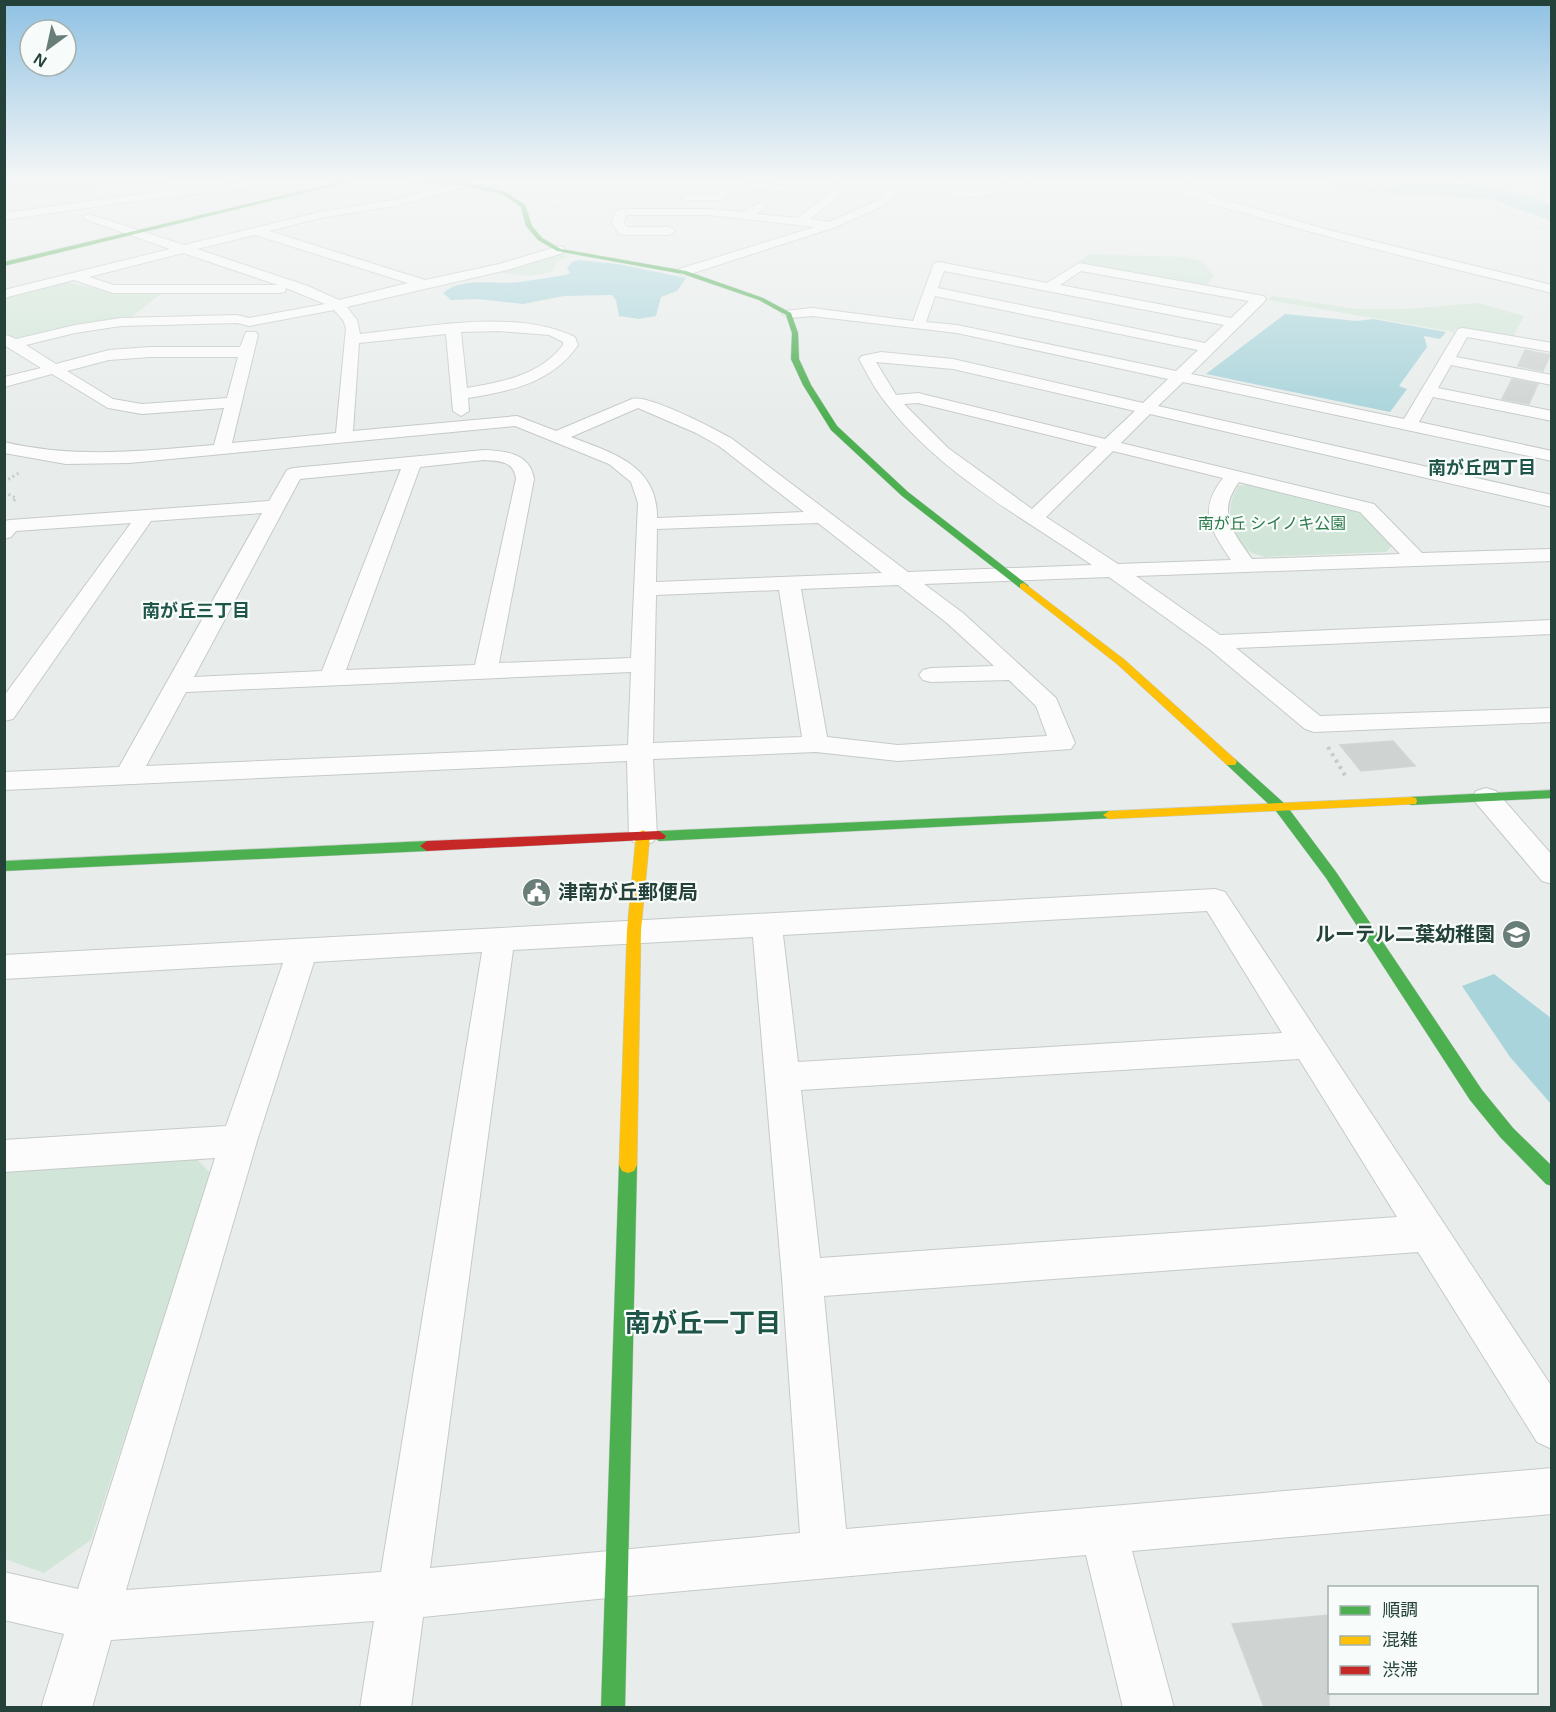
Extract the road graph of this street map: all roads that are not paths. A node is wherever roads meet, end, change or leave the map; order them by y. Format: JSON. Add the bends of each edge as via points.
{"nodes":[{"id":1,"x":22,"y":260,"type":"edge"},
{"id":2,"x":149,"y":260,"type":"edge"},
{"id":3,"x":217,"y":260,"type":"edge"},
{"id":4,"x":348,"y":260,"type":"edge"},
{"id":5,"x":526,"y":260,"type":"edge"},
{"id":6,"x":615,"y":260,"type":"edge"},
{"id":7,"x":722,"y":260,"type":"edge"},
{"id":8,"x":1432,"y":260,"type":"edge"},
{"id":9,"x":4,"y":264,"type":"edge"},
{"id":10,"x":684,"y":272,"type":"junction"},
{"id":11,"x":78,"y":278,"type":"junction"},
{"id":12,"x":425,"y":284,"type":"junction"},
{"id":13,"x":1048,"y":287,"type":"junction"},
{"id":14,"x":303,"y":289,"type":"junction"},
{"id":15,"x":1551,"y":289,"type":"edge"},
{"id":16,"x":931,"y":291,"type":"junction"},
{"id":17,"x":4,"y":294,"type":"edge"},
{"id":18,"x":338,"y":304,"type":"junction"},
{"id":19,"x":789,"y":314,"type":"junction"},
{"id":20,"x":249,"y":322,"type":"junction"},
{"id":21,"x":1235,"y":322,"type":"junction"},
{"id":22,"x":918,"y":326,"type":"junction"},
{"id":23,"x":453,"y":330,"type":"junction"},
{"id":24,"x":859,"y":331,"type":"junction"},
{"id":25,"x":353,"y":339,"type":"junction"},
{"id":26,"x":9,"y":341,"type":"edge"},
{"id":27,"x":1209,"y":348,"type":"junction"},
{"id":28,"x":1551,"y":348,"type":"edge"},
{"id":29,"x":248,"y":352,"type":"junction"},
{"id":30,"x":867,"y":359,"type":"junction"},
{"id":31,"x":1447,"y":360,"type":"junction"},
{"id":32,"x":52,"y":369,"type":"junction"},
{"id":33,"x":1178,"y":376,"type":"junction"},
{"id":34,"x":1551,"y":380,"type":"edge"},
{"id":35,"x":4,"y":381,"type":"edge"},
{"id":36,"x":1428,"y":391,"type":"junction"},
{"id":37,"x":459,"y":394,"type":"junction"},
{"id":38,"x":892,"y":400,"type":"junction"},
{"id":39,"x":234,"y":402,"type":"junction"},
{"id":40,"x":1145,"y":409,"type":"junction"},
{"id":41,"x":1551,"y":416,"type":"edge"},
{"id":42,"x":463,"y":426,"type":"junction"},
{"id":43,"x":1408,"y":426,"type":"junction"},
{"id":44,"x":558,"y":436,"type":"junction"},
{"id":45,"x":344,"y":438,"type":"junction"},
{"id":46,"x":1108,"y":446,"type":"junction"},
{"id":47,"x":4,"y":447,"type":"edge"},
{"id":48,"x":222,"y":449,"type":"junction"},
{"id":49,"x":1551,"y":456,"type":"edge"},
{"id":50,"x":413,"y":462,"type":"junction"},
{"id":51,"x":1234,"y":476,"type":"junction"},
{"id":52,"x":1551,"y":501,"type":"edge"},
{"id":53,"x":274,"y":506,"type":"junction"},
{"id":54,"x":146,"y":515,"type":"junction"},
{"id":55,"x":821,"y":517,"type":"junction"},
{"id":56,"x":1034,"y":518,"type":"junction"},
{"id":57,"x":646,"y":524,"type":"junction"},
{"id":58,"x":4,"y":533,"type":"edge"},
{"id":59,"x":1551,"y":555,"type":"edge"},
{"id":60,"x":1416,"y":559,"type":"junction"},
{"id":61,"x":1245,"y":565,"type":"junction"},
{"id":62,"x":1115,"y":571,"type":"junction"},
{"id":63,"x":1009,"y":574,"type":"junction"},
{"id":64,"x":903,"y":578,"type":"junction"},
{"id":65,"x":789,"y":583,"type":"junction"},
{"id":66,"x":646,"y":589,"type":"junction"},
{"id":67,"x":1551,"y":627,"type":"edge"},
{"id":68,"x":1215,"y":642,"type":"junction"},
{"id":69,"x":644,"y":664,"type":"junction"},
{"id":70,"x":486,"y":670,"type":"junction"},
{"id":71,"x":1014,"y":672,"type":"junction"},
{"id":72,"x":931,"y":675,"type":"dead end"},
{"id":73,"x":332,"y":677,"type":"junction"},
{"id":74,"x":177,"y":685,"type":"junction"},
{"id":75,"x":4,"y":714,"type":"edge"},
{"id":76,"x":1551,"y":714,"type":"edge"},
{"id":77,"x":816,"y":744,"type":"junction"},
{"id":78,"x":640,"y":753,"type":"junction"},
{"id":79,"x":127,"y":777,"type":"junction"},
{"id":80,"x":4,"y":781,"type":"edge"},
{"id":81,"x":1551,"y":794,"type":"edge"},
{"id":82,"x":1486,"y":797,"type":"junction"},
{"id":83,"x":1281,"y":808,"type":"junction"},
{"id":84,"x":643,"y":835,"type":"junction"},
{"id":85,"x":4,"y":866,"type":"edge"},
{"id":86,"x":1550,"y":872,"type":"edge"},
{"id":87,"x":767,"y":925,"type":"junction"},
{"id":88,"x":634,"y":930,"type":"junction"},
{"id":89,"x":499,"y":941,"type":"junction"},
{"id":90,"x":302,"y":951,"type":"junction"},
{"id":91,"x":4,"y":967,"type":"edge"},
{"id":92,"x":1309,"y":1045,"type":"junction"},
{"id":93,"x":783,"y":1077,"type":"junction"},
{"id":94,"x":239,"y":1141,"type":"junction"},
{"id":95,"x":4,"y":1156,"type":"edge"},
{"id":96,"x":1551,"y":1178,"type":"edge"},
{"id":97,"x":1428,"y":1233,"type":"junction"},
{"id":98,"x":802,"y":1278,"type":"junction"},
{"id":99,"x":1551,"y":1427,"type":"edge"},
{"id":100,"x":1551,"y":1491,"type":"edge"},
{"id":101,"x":1104,"y":1532,"type":"junction"},
{"id":102,"x":825,"y":1556,"type":"junction"},
{"id":103,"x":617,"y":1573,"type":"junction"},
{"id":104,"x":400,"y":1595,"type":"junction"},
{"id":105,"x":4,"y":1596,"type":"edge"},
{"id":106,"x":94,"y":1617,"type":"junction"},
{"id":107,"x":66,"y":1707,"type":"edge"},
{"id":108,"x":385,"y":1707,"type":"edge"},
{"id":109,"x":613,"y":1707,"type":"edge"},
{"id":110,"x":1149,"y":1707,"type":"edge"}],
"edges":[{"from":1,"to":9,"type":"street"},
{"from":2,"to":11,"type":"street"},
{"from":3,"to":14,"type":"street"},
{"from":4,"to":12,"type":"street"},
{"from":5,"to":12,"type":"street"},
{"from":6,"to":10,"type":"street"},
{"from":7,"to":10,"type":"street"},
{"from":8,"to":15,"type":"street"},
{"from":10,"to":19,"type":"street","via":[[762,299]]},
{"from":11,"to":14,"type":"street","via":[[113,289]]},
{"from":11,"to":17,"type":"street"},
{"from":12,"to":18,"type":"street"},
{"from":13,"to":16,"type":"street","via":[[939,266]]},
{"from":13,"to":21,"type":"street"},
{"from":13,"to":21,"type":"street","via":[[1079,267],[1259,299]]},
{"from":14,"to":18,"type":"street"},
{"from":16,"to":22,"type":"street"},
{"from":16,"to":27,"type":"street"},
{"from":18,"to":20,"type":"street"},
{"from":18,"to":25,"type":"street","via":[[352,321]]},
{"from":19,"to":24,"type":"street","via":[[812,312]]},
{"from":19,"to":63,"type":"street","via":[[795,333],[795,358],[834,428],[905,494]]},
{"from":20,"to":26,"type":"street","via":[[237,318],[121,322]]},
{"from":20,"to":29,"type":"street","via":[[252,334]]},
{"from":21,"to":27,"type":"street"},
{"from":22,"to":24,"type":"street"},
{"from":22,"to":33,"type":"street","via":[[957,329]]},
{"from":23,"to":25,"type":"street"},
{"from":23,"to":37,"type":"street"},
{"from":23,"to":37,"type":"street","via":[[531,326],[556,332],[570,340],[571,345],[558,362],[531,377],[494,389]]},
{"from":24,"to":30,"type":"street"},
{"from":25,"to":45,"type":"street"},
{"from":26,"to":32,"type":"street"},
{"from":27,"to":33,"type":"street"},
{"from":28,"to":31,"type":"street","via":[[1463,332]]},
{"from":29,"to":32,"type":"street","via":[[122,354]]},
{"from":29,"to":39,"type":"street"},
{"from":30,"to":38,"type":"street"},
{"from":30,"to":40,"type":"street","via":[[953,364]]},
{"from":31,"to":34,"type":"street"},
{"from":31,"to":36,"type":"street"},
{"from":32,"to":35,"type":"street"},
{"from":32,"to":39,"type":"street","via":[[117,405],[158,408]]},
{"from":33,"to":40,"type":"street"},
{"from":33,"to":43,"type":"street"},
{"from":36,"to":41,"type":"street"},
{"from":36,"to":43,"type":"street"},
{"from":37,"to":42,"type":"street"},
{"from":38,"to":46,"type":"street","via":[[918,398]]},
{"from":38,"to":56,"type":"street","via":[[949,457]]},
{"from":39,"to":48,"type":"street"},
{"from":40,"to":46,"type":"street"},
{"from":40,"to":52,"type":"street"},
{"from":42,"to":44,"type":"street","via":[[517,421]]},
{"from":42,"to":45,"type":"street"},
{"from":43,"to":49,"type":"street"},
{"from":44,"to":55,"type":"street","via":[[638,402],[725,442]]},
{"from":44,"to":57,"type":"street","via":[[615,460],[639,480],[648,503]]},
{"from":45,"to":48,"type":"street"},
{"from":46,"to":51,"type":"street"},
{"from":46,"to":56,"type":"street"},
{"from":47,"to":48,"type":"street","via":[[85,460]]},
{"from":50,"to":53,"type":"street","via":[[293,474]]},
{"from":50,"to":70,"type":"street","via":[[491,455],[509,458],[524,467],[525,479]]},
{"from":50,"to":73,"type":"street"},
{"from":51,"to":60,"type":"street","via":[[1367,508]]},
{"from":51,"to":61,"type":"street","via":[[1220,496],[1218,514],[1224,532]]},
{"from":53,"to":54,"type":"street"},
{"from":53,"to":74,"type":"street"},
{"from":54,"to":58,"type":"street","via":[[10,526]]},
{"from":54,"to":75,"type":"street"},
{"from":55,"to":57,"type":"street"},
{"from":55,"to":64,"type":"street"},
{"from":56,"to":62,"type":"street"},
{"from":57,"to":66,"type":"street"},
{"from":59,"to":60,"type":"street"},
{"from":60,"to":61,"type":"street"},
{"from":61,"to":62,"type":"street"},
{"from":62,"to":63,"type":"street"},
{"from":62,"to":68,"type":"street"},
{"from":63,"to":64,"type":"street"},
{"from":63,"to":83,"type":"street","via":[[1121,662]]},
{"from":64,"to":65,"type":"street"},
{"from":64,"to":71,"type":"street","via":[[955,618]]},
{"from":65,"to":66,"type":"street"},
{"from":65,"to":77,"type":"street"},
{"from":66,"to":69,"type":"street"},
{"from":67,"to":68,"type":"street"},
{"from":68,"to":76,"type":"street","via":[[1314,724]]},
{"from":69,"to":70,"type":"street"},
{"from":69,"to":78,"type":"street"},
{"from":70,"to":73,"type":"street"},
{"from":71,"to":72,"type":"street"},
{"from":71,"to":77,"type":"street","via":[[1047,703],[1062,743],[898,753]]},
{"from":73,"to":74,"type":"street"},
{"from":74,"to":79,"type":"street"},
{"from":77,"to":78,"type":"street"},
{"from":78,"to":79,"type":"street"},
{"from":78,"to":84,"type":"street"},
{"from":79,"to":80,"type":"street"},
{"from":81,"to":82,"type":"street"},
{"from":82,"to":83,"type":"street"},
{"from":82,"to":86,"type":"street"},
{"from":83,"to":84,"type":"street"},
{"from":83,"to":96,"type":"street","via":[[1331,875],[1476,1095]]},
{"from":84,"to":85,"type":"street"},
{"from":84,"to":88,"type":"street"},
{"from":87,"to":88,"type":"street"},
{"from":87,"to":92,"type":"street","via":[[1215,900]]},
{"from":87,"to":93,"type":"street"},
{"from":88,"to":89,"type":"street"},
{"from":88,"to":103,"type":"street"},
{"from":89,"to":90,"type":"street"},
{"from":89,"to":104,"type":"street"},
{"from":90,"to":91,"type":"street"},
{"from":90,"to":94,"type":"street"},
{"from":92,"to":93,"type":"street"},
{"from":92,"to":97,"type":"street"},
{"from":93,"to":98,"type":"street"},
{"from":94,"to":95,"type":"street"},
{"from":94,"to":106,"type":"street"},
{"from":97,"to":98,"type":"street"},
{"from":97,"to":99,"type":"street"},
{"from":98,"to":102,"type":"street"},
{"from":100,"to":101,"type":"street"},
{"from":101,"to":102,"type":"street"},
{"from":101,"to":110,"type":"street"},
{"from":102,"to":103,"type":"street"},
{"from":103,"to":104,"type":"street"},
{"from":103,"to":109,"type":"street"},
{"from":104,"to":106,"type":"street"},
{"from":104,"to":108,"type":"street"},
{"from":105,"to":106,"type":"street"},
{"from":106,"to":107,"type":"street"}]}
